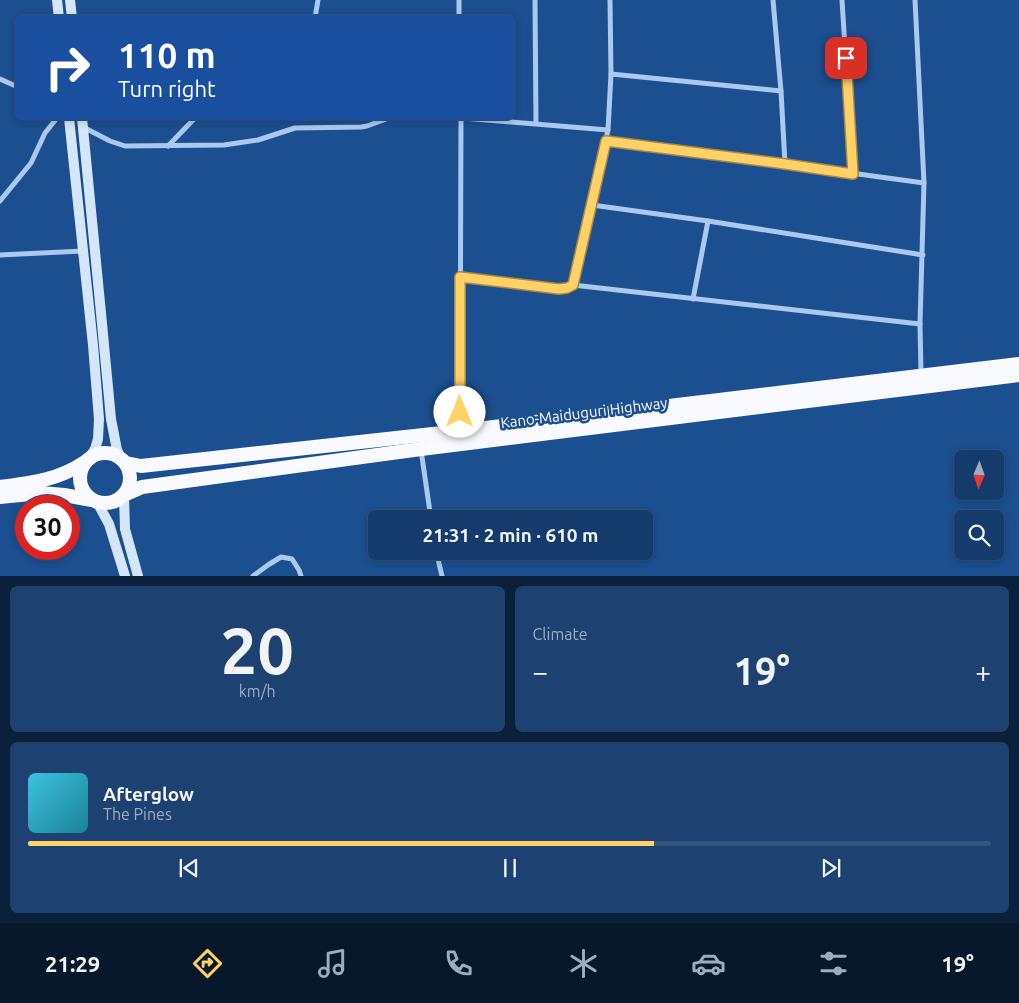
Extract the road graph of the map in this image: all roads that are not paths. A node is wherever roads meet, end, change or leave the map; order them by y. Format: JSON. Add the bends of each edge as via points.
{"nodes":[{"id":1,"x":57,"y":0,"type":"edge"},
{"id":2,"x":70,"y":0,"type":"edge"},
{"id":3,"x":318,"y":0,"type":"edge"},
{"id":4,"x":459,"y":0,"type":"edge"},
{"id":5,"x":535,"y":0,"type":"edge"},
{"id":6,"x":610,"y":0,"type":"edge"},
{"id":7,"x":772,"y":0,"type":"edge"},
{"id":8,"x":842,"y":0,"type":"edge"},
{"id":9,"x":915,"y":0,"type":"edge"},
{"id":10,"x":59,"y":15,"type":"edge"},
{"id":11,"x":72,"y":15,"type":"edge"},
{"id":12,"x":316,"y":15,"type":"edge"},
{"id":13,"x":459,"y":15,"type":"edge"},
{"id":14,"x":610,"y":74,"type":"junction"},
{"id":15,"x":0,"y":79,"type":"edge"},
{"id":16,"x":15,"y":86,"type":"edge"},
{"id":17,"x":781,"y":91,"type":"junction"},
{"id":18,"x":56,"y":120,"type":"edge"},
{"id":19,"x":69,"y":120,"type":"edge"},
{"id":20,"x":193,"y":120,"type":"edge"},
{"id":21,"x":384,"y":120,"type":"edge"},
{"id":22,"x":462,"y":120,"type":"edge"},
{"id":23,"x":487,"y":120,"type":"edge"},
{"id":24,"x":82,"y":122,"type":"edge"},
{"id":25,"x":536,"y":124,"type":"junction"},
{"id":26,"x":608,"y":130,"type":"junction"},
{"id":27,"x":606,"y":141,"type":"junction"},
{"id":28,"x":168,"y":146,"type":"junction"},
{"id":29,"x":785,"y":164,"type":"junction"},
{"id":30,"x":853,"y":174,"type":"junction"},
{"id":31,"x":924,"y":184,"type":"junction"},
{"id":32,"x":0,"y":201,"type":"edge"},
{"id":33,"x":592,"y":205,"type":"junction"},
{"id":34,"x":708,"y":221,"type":"junction"},
{"id":35,"x":83,"y":251,"type":"junction"},
{"id":36,"x":0,"y":255,"type":"edge"},
{"id":37,"x":923,"y":255,"type":"junction"},
{"id":38,"x":460,"y":277,"type":"junction"},
{"id":39,"x":573,"y":285,"type":"junction"},
{"id":40,"x":693,"y":299,"type":"junction"},
{"id":41,"x":920,"y":324,"type":"junction"},
{"id":42,"x":1019,"y":364,"type":"edge"},
{"id":43,"x":1019,"y":376,"type":"edge"},
{"id":44,"x":921,"y":382,"type":"junction"},
{"id":45,"x":461,"y":438,"type":"junction"},
{"id":46,"x":421,"y":448,"type":"junction"},
{"id":47,"x":88,"y":460,"type":"junction"},
{"id":48,"x":124,"y":460,"type":"junction"},
{"id":49,"x":0,"y":487,"type":"edge"},
{"id":50,"x":125,"y":495,"type":"junction"},
{"id":51,"x":0,"y":497,"type":"edge"},
{"id":52,"x":94,"y":501,"type":"junction"},
{"id":53,"x":430,"y":510,"type":"edge"},
{"id":54,"x":438,"y":560,"type":"edge"},
{"id":55,"x":125,"y":576,"type":"edge"},
{"id":56,"x":138,"y":576,"type":"edge"},
{"id":57,"x":253,"y":576,"type":"edge"},
{"id":58,"x":301,"y":576,"type":"edge"},
{"id":59,"x":442,"y":576,"type":"edge"}],
"edges":[{"from":1,"to":10,"type":"main road"},
{"from":2,"to":11,"type":"main road"},
{"from":3,"to":12,"type":"street"},
{"from":4,"to":13,"type":"street"},
{"from":5,"to":25,"type":"street"},
{"from":6,"to":14,"type":"street"},
{"from":7,"to":17,"type":"street"},
{"from":8,"to":30,"type":"street"},
{"from":9,"to":31,"type":"street"},
{"from":14,"to":17,"type":"street"},
{"from":14,"to":26,"type":"street"},
{"from":15,"to":16,"type":"street"},
{"from":17,"to":29,"type":"street"},
{"from":18,"to":32,"type":"street","via":[[31,163]]},
{"from":19,"to":35,"type":"main road"},
{"from":20,"to":28,"type":"street"},
{"from":21,"to":28,"type":"street","via":[[361,127],[295,128],[244,143]]},
{"from":22,"to":38,"type":"street"},
{"from":23,"to":25,"type":"street"},
{"from":24,"to":28,"type":"street","via":[[118,144]]},
{"from":24,"to":48,"type":"main road","via":[[110,419],[117,450]]},
{"from":25,"to":26,"type":"street"},
{"from":26,"to":27,"type":"street"},
{"from":27,"to":29,"type":"street"},
{"from":27,"to":33,"type":"street"},
{"from":29,"to":30,"type":"street"},
{"from":30,"to":31,"type":"street"},
{"from":31,"to":37,"type":"street"},
{"from":33,"to":34,"type":"street"},
{"from":33,"to":39,"type":"street"},
{"from":34,"to":37,"type":"street"},
{"from":34,"to":40,"type":"street"},
{"from":35,"to":36,"type":"street"},
{"from":35,"to":47,"type":"main road","via":[[99,419],[98,439]]},
{"from":37,"to":41,"type":"street"},
{"from":38,"to":39,"type":"street","via":[[559,289]]},
{"from":38,"to":45,"type":"street"},
{"from":39,"to":40,"type":"street"},
{"from":40,"to":41,"type":"street"},
{"from":41,"to":44,"type":"street"},
{"from":42,"to":44,"type":"highway","name":"Kano-Maiduguri Highway"},
{"from":43,"to":44,"type":"highway","name":"Kano-Maiduguri Highway"},
{"from":44,"to":45,"type":"highway","name":"Kano-Maiduguri Highway"},
{"from":45,"to":46,"type":"highway","name":"Kano-Maiduguri Highway"},
{"from":45,"to":48,"type":"highway","name":"Kano-Maiduguri Highway","via":[[140,466]]},
{"from":46,"to":50,"type":"highway","name":"Kano-Maiduguri Highway","via":[[142,488]]},
{"from":46,"to":53,"type":"street"},
{"from":47,"to":48,"type":"highway","via":[[102,453]]},
{"from":47,"to":49,"type":"highway","via":[[47,480]]},
{"from":47,"to":52,"type":"highway","via":[[81,469],[81,486]]},
{"from":48,"to":50,"type":"highway","via":[[131,482]]},
{"from":50,"to":52,"type":"highway","via":[[111,503]]},
{"from":50,"to":56,"type":"main road","via":[[125,529]]},
{"from":51,"to":52,"type":"highway","via":[[41,493]]},
{"from":52,"to":55,"type":"main road","via":[[109,524]]},
{"from":54,"to":59,"type":"street"},
{"from":57,"to":58,"type":"street","via":[[281,557],[292,559]]}]}
